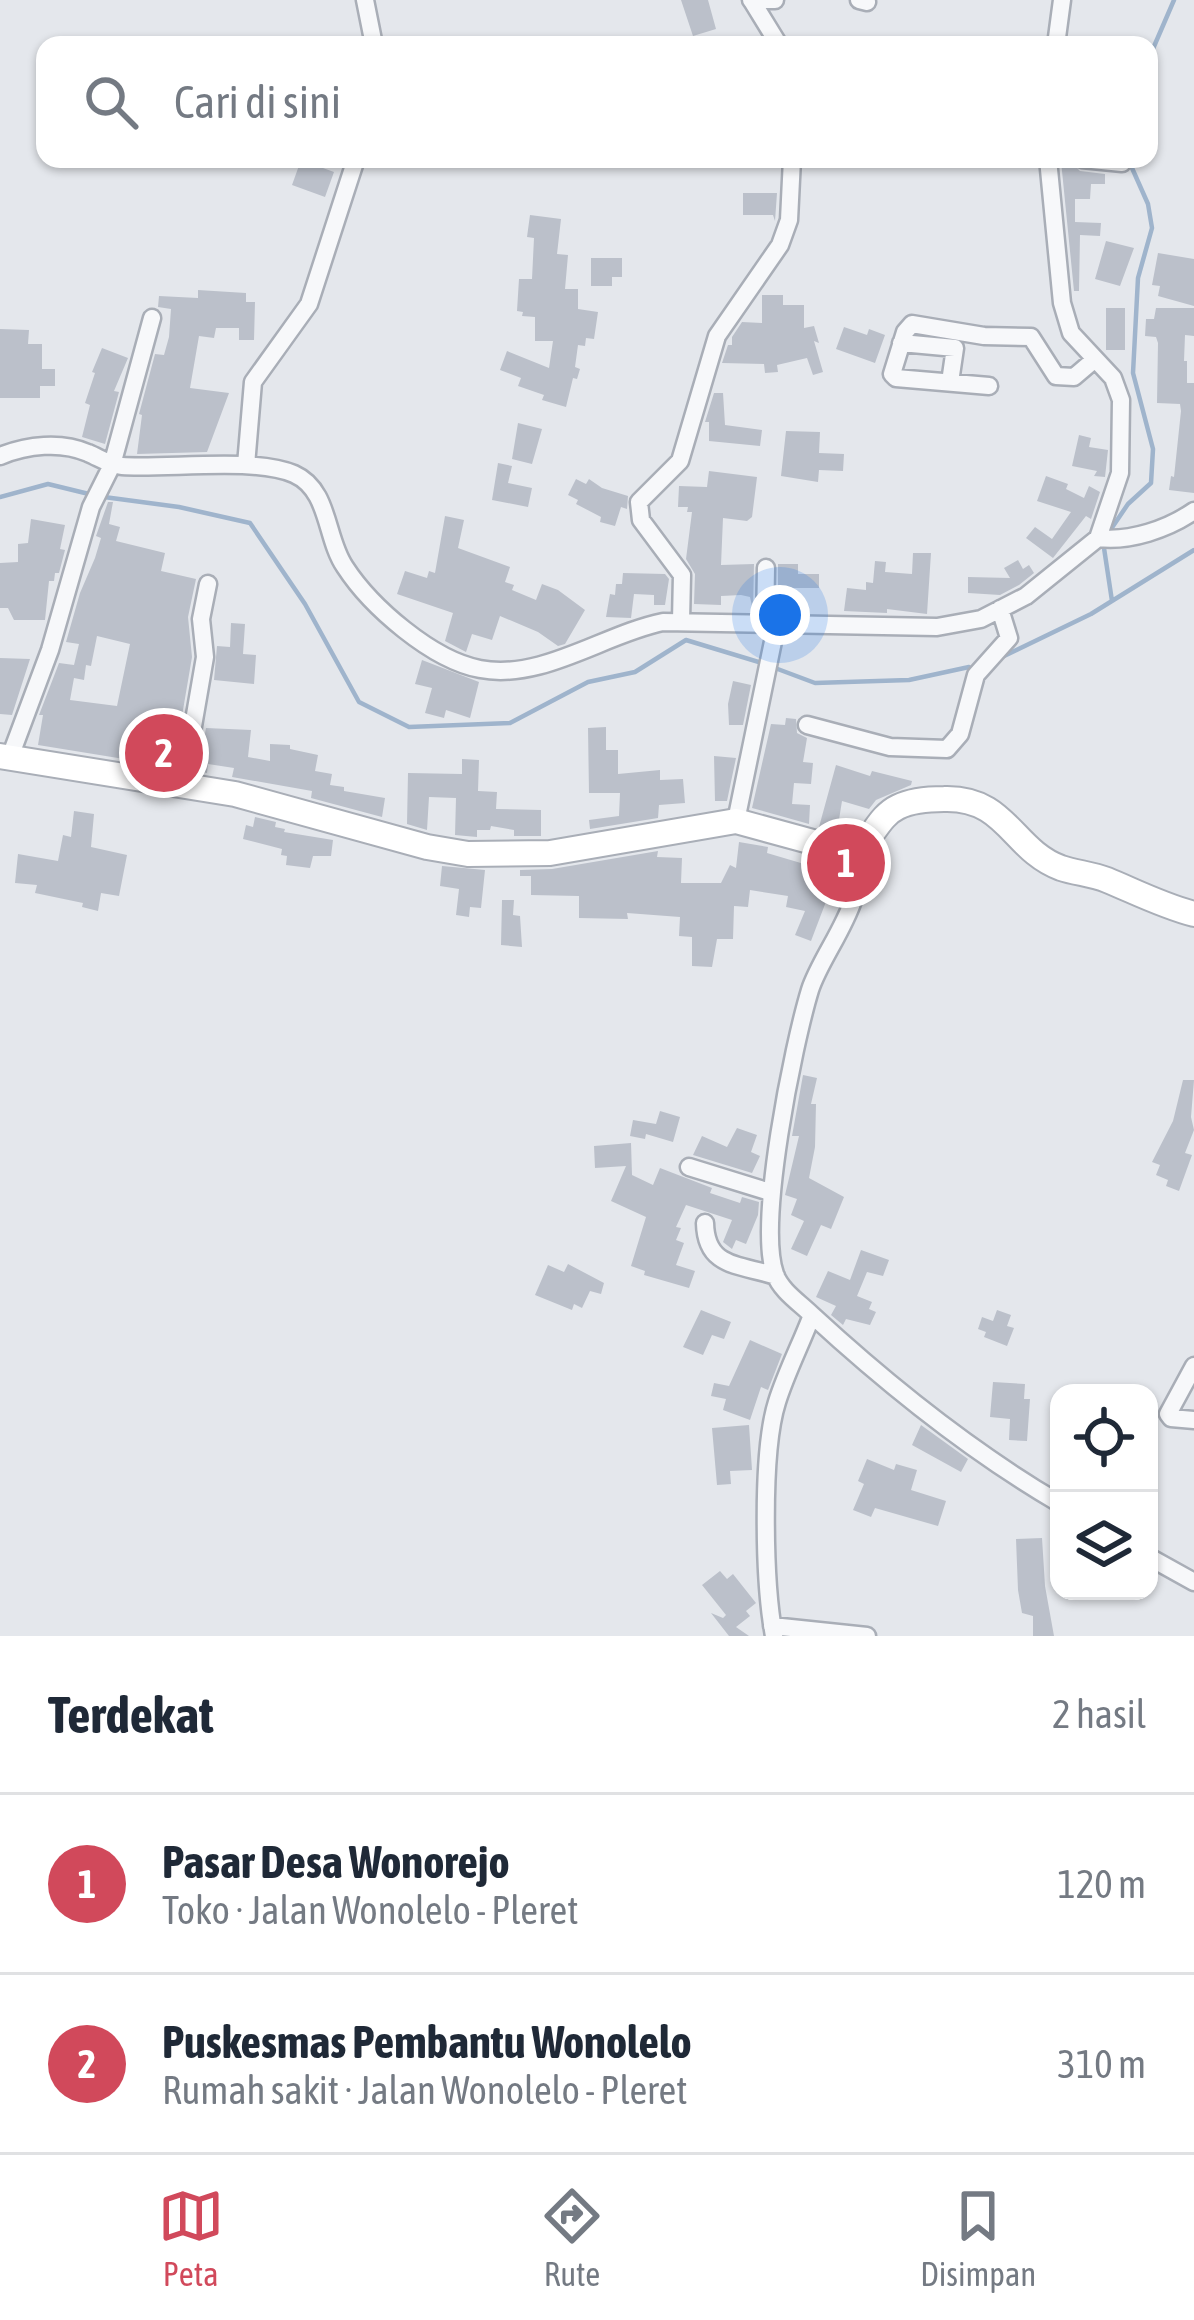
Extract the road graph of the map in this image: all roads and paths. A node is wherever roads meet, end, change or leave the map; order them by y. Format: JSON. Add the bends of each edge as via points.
{"nodes":[{"id":1,"x":365,"y":0,"type":"edge"},
{"id":2,"x":752,"y":0,"type":"edge"},
{"id":3,"x":775,"y":0,"type":"edge"},
{"id":4,"x":1063,"y":0,"type":"edge"},
{"id":5,"x":372,"y":36,"type":"edge"},
{"id":6,"x":774,"y":36,"type":"edge"},
{"id":7,"x":1057,"y":36,"type":"edge"},
{"id":8,"x":353,"y":168,"type":"edge"},
{"id":9,"x":792,"y":168,"type":"edge"},
{"id":10,"x":1049,"y":168,"type":"edge"},
{"id":11,"x":152,"y":318,"type":"dead end"},
{"id":12,"x":901,"y":343,"type":"junction"},
{"id":13,"x":1094,"y":360,"type":"junction"},
{"id":14,"x":950,"y":382,"type":"junction"},
{"id":15,"x":988,"y":386,"type":"dead end"},
{"id":16,"x":0,"y":456,"type":"edge"},
{"id":17,"x":112,"y":465,"type":"junction"},
{"id":18,"x":246,"y":465,"type":"junction"},
{"id":19,"x":1194,"y":511,"type":"edge"},
{"id":20,"x":1098,"y":538,"type":"junction"},
{"id":21,"x":766,"y":568,"type":"dead end"},
{"id":22,"x":208,"y":584,"type":"dead end"},
{"id":23,"x":1000,"y":609,"type":"junction"},
{"id":24,"x":681,"y":621,"type":"junction"},
{"id":25,"x":771,"y":627,"type":"junction"},
{"id":26,"x":807,"y":725,"type":"dead end"},
{"id":27,"x":5,"y":757,"type":"edge"},
{"id":28,"x":183,"y":784,"type":"junction"},
{"id":29,"x":736,"y":820,"type":"junction"},
{"id":30,"x":853,"y":853,"type":"junction"},
{"id":31,"x":1194,"y":914,"type":"edge"},
{"id":32,"x":688,"y":1167,"type":"dead end"},
{"id":33,"x":770,"y":1192,"type":"junction"},
{"id":34,"x":705,"y":1223,"type":"dead end"},
{"id":35,"x":776,"y":1276,"type":"junction"},
{"id":36,"x":812,"y":1315,"type":"junction"},
{"id":37,"x":1194,"y":1366,"type":"edge"},
{"id":38,"x":1194,"y":1420,"type":"edge"},
{"id":39,"x":1050,"y":1498,"type":"edge"},
{"id":40,"x":1158,"y":1562,"type":"edge"},
{"id":41,"x":1194,"y":1582,"type":"edge"},
{"id":42,"x":773,"y":1631,"type":"edge"},
{"id":43,"x":867,"y":1636,"type":"edge"}],
"edges":[{"from":1,"to":5,"type":"street"},
{"from":2,"to":3,"type":"street"},
{"from":2,"to":6,"type":"street"},
{"from":4,"to":7,"type":"street"},
{"from":8,"to":18,"type":"street","via":[[309,304],[253,382]]},
{"from":9,"to":24,"type":"street","via":[[780,245],[717,336],[680,461],[639,502],[641,520],[682,575]]},
{"from":10,"to":13,"type":"street","via":[[1062,303],[1071,333]]},
{"from":11,"to":17,"type":"street"},
{"from":12,"to":13,"type":"street","via":[[912,324],[1031,338],[1056,376],[1073,377]]},
{"from":12,"to":14,"type":"street","via":[[956,348]]},
{"from":12,"to":14,"type":"street","via":[[896,378]]},
{"from":13,"to":20,"type":"street","via":[[1121,400],[1120,473]]},
{"from":14,"to":15,"type":"street"},
{"from":16,"to":17,"type":"street","via":[[46,445]]},
{"from":17,"to":18,"type":"street"},
{"from":17,"to":27,"type":"street"},
{"from":18,"to":24,"type":"street","via":[[272,466],[314,489],[343,565],[406,630],[449,659],[518,669]]},
{"from":19,"to":20,"type":"street","via":[[1147,532]]},
{"from":20,"to":23,"type":"street"},
{"from":21,"to":25,"type":"street"},
{"from":22,"to":28,"type":"street"},
{"from":23,"to":25,"type":"street","via":[[938,628]]},
{"from":23,"to":26,"type":"street","via":[[1010,638],[981,665],[960,734],[947,749],[890,747]]},
{"from":24,"to":25,"type":"street"},
{"from":25,"to":29,"type":"street"},
{"from":27,"to":28,"type":"main road"},
{"from":28,"to":29,"type":"main road","via":[[468,854],[588,848]]},
{"from":29,"to":30,"type":"main road"},
{"from":30,"to":31,"type":"main road","via":[[897,807],[962,799],[992,811],[1061,868]]},
{"from":30,"to":33,"type":"street","via":[[859,879],[810,989]]},
{"from":32,"to":33,"type":"street"},
{"from":33,"to":35,"type":"street"},
{"from":34,"to":35,"type":"street","via":[[712,1255]]},
{"from":35,"to":36,"type":"street"},
{"from":36,"to":39,"type":"street","via":[[909,1398]]},
{"from":36,"to":42,"type":"street","via":[[776,1404],[769,1445]]},
{"from":37,"to":38,"type":"street","via":[[1168,1414]]},
{"from":40,"to":41,"type":"street"},
{"from":42,"to":43,"type":"street"}]}
